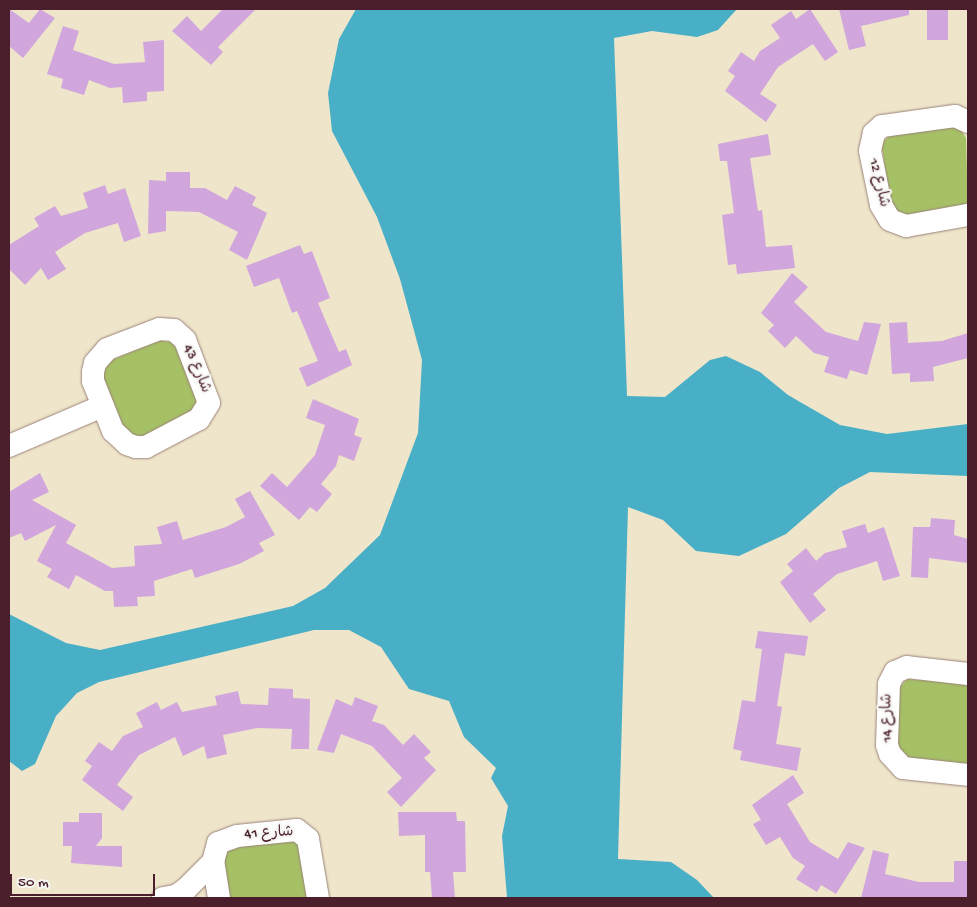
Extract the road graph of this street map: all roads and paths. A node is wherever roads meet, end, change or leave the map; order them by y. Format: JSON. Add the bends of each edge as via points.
{"nodes":[{"id":1,"x":968,"y":122,"type":"edge"},
{"id":2,"x":968,"y":215,"type":"edge"},
{"id":3,"x":103,"y":406,"type":"junction"},
{"id":4,"x":9,"y":446,"type":"edge"},
{"id":5,"x":968,"y":674,"type":"edge"},
{"id":6,"x":968,"y":774,"type":"edge"},
{"id":7,"x":213,"y":862,"type":"junction"},
{"id":8,"x":173,"y":898,"type":"edge"},
{"id":9,"x":219,"y":898,"type":"edge"},
{"id":10,"x":318,"y":898,"type":"edge"}],
"edges":[{"from":1,"to":2,"type":"street","name":"شارع 12","via":[[955,116],[891,124],[874,132],[870,141],[882,205],[890,220],[906,226]]},
{"from":3,"to":3,"type":"street","name":"شارع 43","via":[[119,439],[136,447],[146,447],[204,415],[208,397],[180,334],[160,329],[107,349],[96,363],[93,381]]},
{"from":3,"to":4,"type":"street"},
{"from":5,"to":6,"type":"street","name":"شارع 14","via":[[907,667],[895,672],[889,684],[887,746],[895,762],[903,768]]},
{"from":7,"to":8,"type":"street","name":"شارع 41"},
{"from":7,"to":9,"type":"street"},
{"from":7,"to":10,"type":"street","name":"شارع 41","via":[[213,852],[227,838],[297,830],[308,839]]}]}
